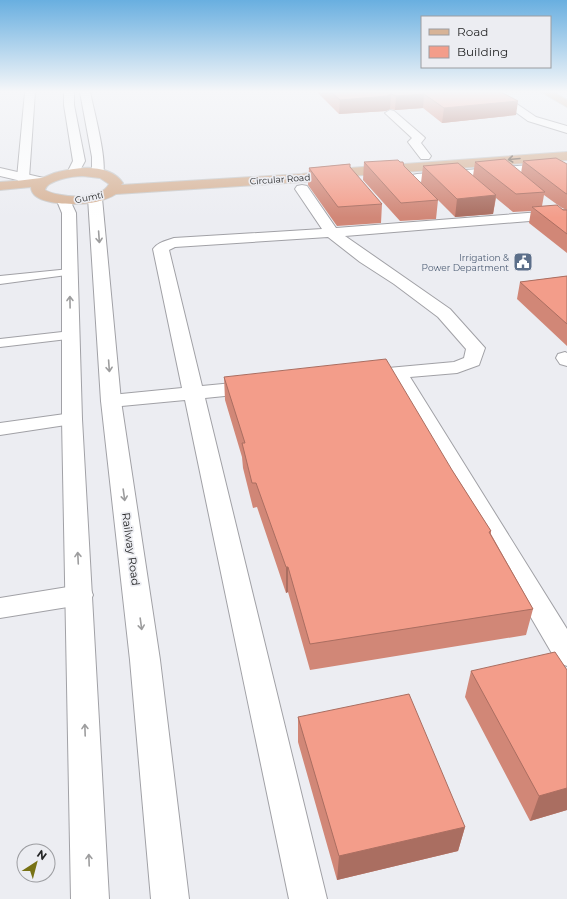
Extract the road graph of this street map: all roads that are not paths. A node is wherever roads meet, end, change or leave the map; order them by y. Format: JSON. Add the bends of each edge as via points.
{"nodes":[{"id":1,"x":27,"y":134,"type":"edge"},
{"id":2,"x":74,"y":134,"type":"edge"},
{"id":3,"x":93,"y":134,"type":"edge"},
{"id":4,"x":414,"y":134,"type":"edge"},
{"id":5,"x":567,"y":144,"type":"edge"},
{"id":6,"x":425,"y":156,"type":"junction"},
{"id":7,"x":564,"y":156,"type":"edge"},
{"id":8,"x":98,"y":157,"type":"junction"},
{"id":9,"x":0,"y":172,"type":"edge"},
{"id":10,"x":507,"y":172,"type":"junction"},
{"id":11,"x":74,"y":173,"type":"junction"},
{"id":12,"x":98,"y":173,"type":"junction"},
{"id":13,"x":567,"y":174,"type":"edge"},
{"id":14,"x":139,"y":176,"type":"dead end"},
{"id":15,"x":23,"y":178,"type":"junction"},
{"id":16,"x":167,"y":178,"type":"junction"},
{"id":17,"x":463,"y":179,"type":"edge"},
{"id":18,"x":518,"y":181,"type":"edge"},
{"id":19,"x":415,"y":183,"type":"edge"},
{"id":20,"x":111,"y":185,"type":"junction"},
{"id":21,"x":0,"y":186,"type":"edge"},
{"id":22,"x":40,"y":187,"type":"junction"},
{"id":23,"x":302,"y":189,"type":"dead end"},
{"id":24,"x":474,"y":189,"type":"edge"},
{"id":25,"x":0,"y":195,"type":"edge"},
{"id":26,"x":541,"y":200,"type":"edge"},
{"id":27,"x":64,"y":201,"type":"junction"},
{"id":28,"x":497,"y":209,"type":"dead end"},
{"id":29,"x":440,"y":213,"type":"dead end"},
{"id":30,"x":386,"y":217,"type":"dead end"},
{"id":31,"x":564,"y":217,"type":"edge"},
{"id":32,"x":509,"y":219,"type":"junction"},
{"id":33,"x":451,"y":224,"type":"junction"},
{"id":34,"x":395,"y":228,"type":"junction"},
{"id":35,"x":332,"y":233,"type":"junction"},
{"id":36,"x":70,"y":272,"type":"junction"},
{"id":37,"x":0,"y":280,"type":"edge"},
{"id":38,"x":70,"y":335,"type":"junction"},
{"id":39,"x":0,"y":343,"type":"edge"},
{"id":40,"x":398,"y":373,"type":"junction"},
{"id":41,"x":350,"y":378,"type":"edge"},
{"id":42,"x":271,"y":386,"type":"edge"},
{"id":43,"x":192,"y":394,"type":"junction"},
{"id":44,"x":111,"y":401,"type":"junction"},
{"id":45,"x":72,"y":419,"type":"junction"},
{"id":46,"x":0,"y":429,"type":"edge"},
{"id":47,"x":80,"y":595,"type":"junction"},
{"id":48,"x":0,"y":608,"type":"edge"},
{"id":49,"x":567,"y":654,"type":"edge"},
{"id":50,"x":90,"y":899,"type":"edge"},
{"id":51,"x":170,"y":899,"type":"edge"},
{"id":52,"x":308,"y":899,"type":"edge"}],
"edges":[{"from":1,"to":15,"type":"street"},
{"from":2,"to":11,"type":"street","via":[[78,161]]},
{"from":3,"to":8,"type":"street"},
{"from":4,"to":6,"type":"street","via":[[419,138],[414,142]]},
{"from":5,"to":6,"type":"main road","name":"Circular Road"},
{"from":6,"to":16,"type":"main road","name":"Circular Road"},
{"from":7,"to":20,"type":"main road","name":"Circular Road","one_way":true,"via":[[302,178]]},
{"from":8,"to":12,"type":"street"},
{"from":8,"to":20,"type":"main road","via":[[114,169]]},
{"from":9,"to":15,"type":"street"},
{"from":10,"to":13,"type":"street","via":[[554,167]]},
{"from":10,"to":18,"type":"street"},
{"from":10,"to":19,"type":"street"},
{"from":11,"to":12,"type":"main road","name":"Gumti"},
{"from":11,"to":22,"type":"main road","name":"Gumti","via":[[56,176]]},
{"from":12,"to":20,"type":"main road","name":"Gumti","via":[[113,179]]},
{"from":14,"to":16,"type":"main road"},
{"from":15,"to":22,"type":"street"},
{"from":16,"to":20,"type":"main road","name":"Circular Road"},
{"from":17,"to":24,"type":"street"},
{"from":20,"to":27,"type":"main road","name":"Gumti"},
{"from":20,"to":44,"type":"street","name":"Railway Road","one_way":true},
{"from":21,"to":22,"type":"main road"},
{"from":22,"to":25,"type":"main road"},
{"from":22,"to":27,"type":"main road","name":"Gumti","via":[[43,196]]},
{"from":23,"to":35,"type":"street"},
{"from":26,"to":31,"type":"street"},
{"from":27,"to":36,"type":"street","via":[[69,213]]},
{"from":28,"to":32,"type":"street"},
{"from":29,"to":33,"type":"street"},
{"from":30,"to":34,"type":"street"},
{"from":31,"to":32,"type":"street"},
{"from":32,"to":33,"type":"street"},
{"from":33,"to":34,"type":"street"},
{"from":34,"to":35,"type":"street"},
{"from":35,"to":40,"type":"street","via":[[444,313],[476,348],[472,361],[457,367]]},
{"from":35,"to":43,"type":"street","via":[[174,243],[161,249]]},
{"from":36,"to":37,"type":"lane"},
{"from":38,"to":36,"type":"street","one_way":true},
{"from":38,"to":39,"type":"lane"},
{"from":38,"to":45,"type":"street"},
{"from":40,"to":41,"type":"street"},
{"from":40,"to":49,"type":"street"},
{"from":42,"to":43,"type":"street"},
{"from":43,"to":44,"type":"street"},
{"from":43,"to":52,"type":"street"},
{"from":44,"to":51,"type":"street","name":"Railway Road","one_way":true,"via":[[146,660]]},
{"from":45,"to":46,"type":"street"},
{"from":47,"to":45,"type":"street","one_way":true},
{"from":47,"to":48,"type":"street"},
{"from":50,"to":47,"type":"street","one_way":true}]}
